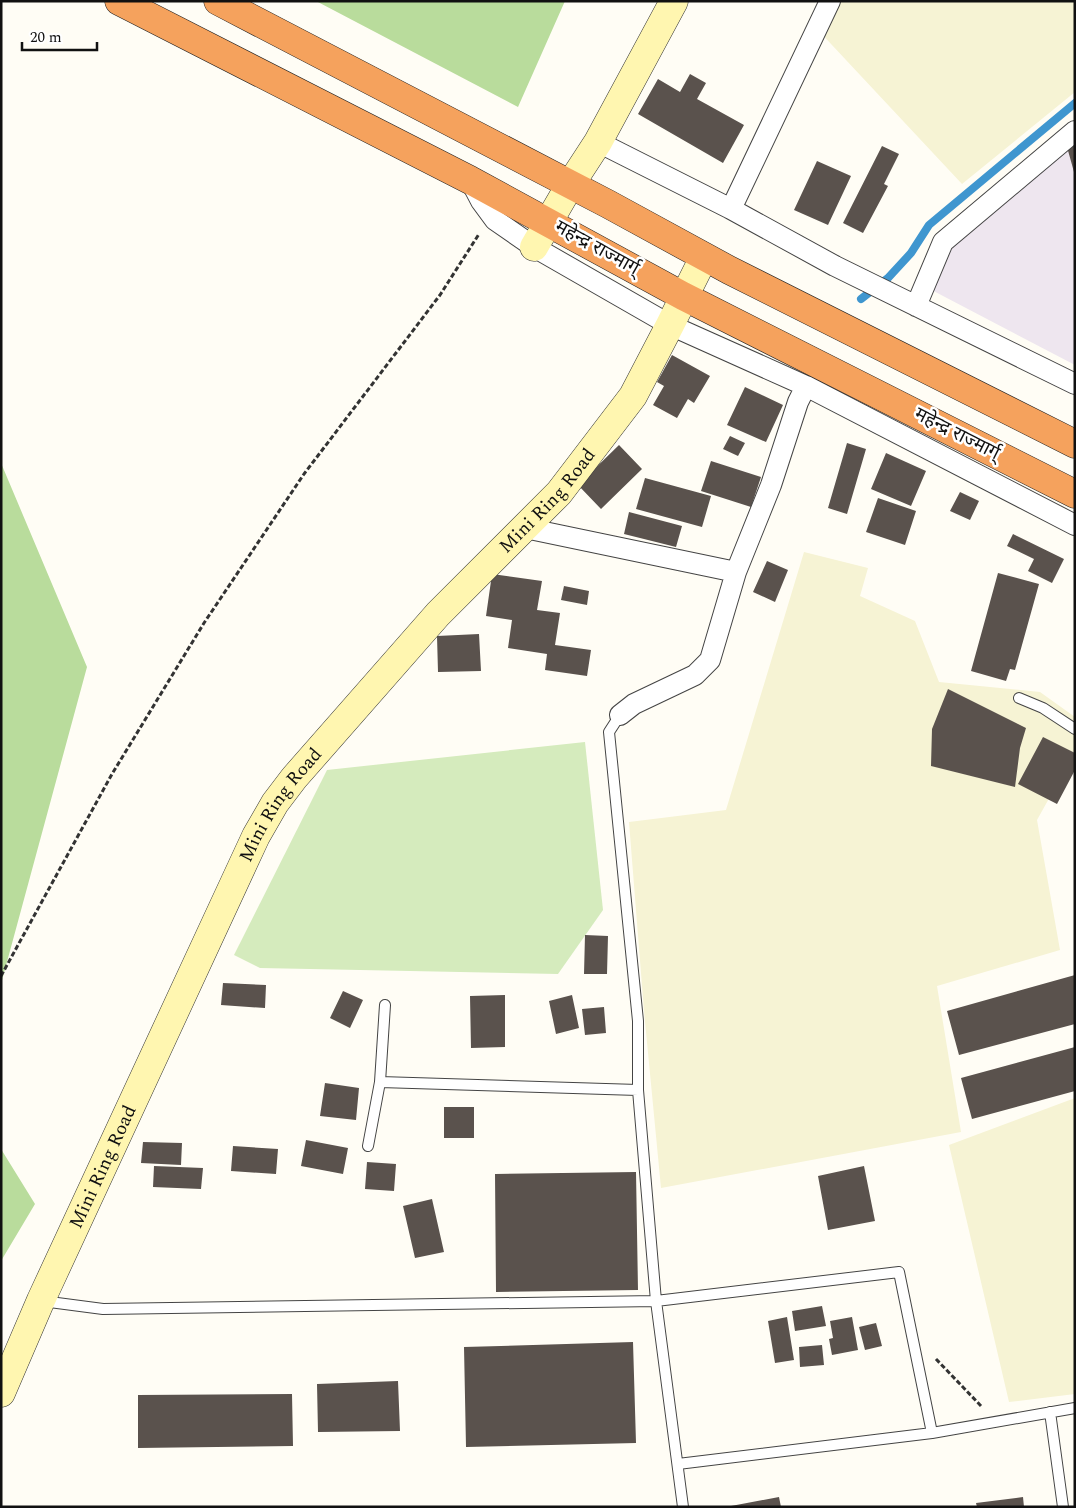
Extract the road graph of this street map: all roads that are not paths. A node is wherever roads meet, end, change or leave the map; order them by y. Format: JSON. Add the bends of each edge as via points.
{"nodes":[{"id":1,"x":119,"y":1,"type":"edge"},
{"id":2,"x":218,"y":1,"type":"edge"},
{"id":3,"x":674,"y":1,"type":"edge"},
{"id":4,"x":830,"y":1,"type":"edge"},
{"id":5,"x":1075,"y":131,"type":"edge"},
{"id":6,"x":598,"y":142,"type":"junction"},
{"id":7,"x":470,"y":180,"type":"junction"},
{"id":8,"x":570,"y":186,"type":"junction"},
{"id":9,"x":731,"y":209,"type":"junction"},
{"id":10,"x":549,"y":222,"type":"junction"},
{"id":11,"x":534,"y":247,"type":"junction"},
{"id":12,"x":704,"y":257,"type":"junction"},
{"id":13,"x":683,"y":296,"type":"junction"},
{"id":14,"x":912,"y":304,"type":"junction"},
{"id":15,"x":670,"y":325,"type":"junction"},
{"id":16,"x":1075,"y":384,"type":"edge"},
{"id":17,"x":806,"y":386,"type":"junction"},
{"id":18,"x":1075,"y":444,"type":"edge"},
{"id":19,"x":1075,"y":494,"type":"edge"},
{"id":20,"x":1075,"y":525,"type":"edge"},
{"id":21,"x":526,"y":528,"type":"junction"},
{"id":22,"x":736,"y":572,"type":"junction"},
{"id":23,"x":1018,"y":698,"type":"dead end"},
{"id":24,"x":620,"y":715,"type":"joint"},
{"id":25,"x":1075,"y":729,"type":"edge"},
{"id":26,"x":385,"y":1005,"type":"dead end"},
{"id":27,"x":380,"y":1082,"type":"junction"},
{"id":28,"x":638,"y":1090,"type":"junction"},
{"id":29,"x":368,"y":1146,"type":"dead end"},
{"id":30,"x":41,"y":1300,"type":"junction"},
{"id":31,"x":656,"y":1301,"type":"junction"},
{"id":32,"x":1,"y":1393,"type":"edge"},
{"id":33,"x":1075,"y":1408,"type":"edge"},
{"id":34,"x":1050,"y":1412,"type":"junction"},
{"id":35,"x":932,"y":1433,"type":"junction"},
{"id":36,"x":678,"y":1464,"type":"junction"},
{"id":37,"x":683,"y":1507,"type":"edge"},
{"id":38,"x":1063,"y":1507,"type":"edge"}],
"edges":[{"from":1,"to":7,"type":"highway","name":"महेन्द्र राज्मार्ग्"},
{"from":2,"to":8,"type":"highway"},
{"from":3,"to":6,"type":"main road"},
{"from":4,"to":9,"type":"street"},
{"from":5,"to":14,"type":"street","via":[[943,242]]},
{"from":6,"to":8,"type":"main road"},
{"from":6,"to":9,"type":"street"},
{"from":7,"to":10,"type":"highway","name":"महेन्द्र राज्मार्ग्"},
{"from":7,"to":11,"type":"street","via":[[495,220]]},
{"from":8,"to":10,"type":"main road"},
{"from":8,"to":12,"type":"highway"},
{"from":9,"to":14,"type":"street"},
{"from":10,"to":11,"type":"main road"},
{"from":10,"to":13,"type":"highway","name":"महेन्द्र राज्मार्ग्"},
{"from":11,"to":15,"type":"street"},
{"from":12,"to":13,"type":"main road","name":"Mini Ring Road"},
{"from":12,"to":18,"type":"highway"},
{"from":13,"to":15,"type":"main road","name":"Mini Ring Road"},
{"from":13,"to":19,"type":"highway","name":"महेन्द्र राज्मार्ग्"},
{"from":14,"to":16,"type":"street"},
{"from":15,"to":17,"type":"street"},
{"from":15,"to":21,"type":"main road","name":"Mini Ring Road","via":[[633,396],[559,493]]},
{"from":17,"to":20,"type":"street"},
{"from":17,"to":22,"type":"street"},
{"from":21,"to":22,"type":"street"},
{"from":21,"to":30,"type":"main road","name":"Mini Ring Road","via":[[438,614],[275,803],[207,940]]},
{"from":22,"to":24,"type":"street","via":[[710,660],[695,675],[634,704]]},
{"from":23,"to":25,"type":"lane","via":[[1043,708]]},
{"from":24,"to":28,"type":"lane","via":[[609,732],[638,1021]]},
{"from":26,"to":27,"type":"lane"},
{"from":27,"to":28,"type":"lane"},
{"from":27,"to":29,"type":"lane"},
{"from":28,"to":31,"type":"lane"},
{"from":30,"to":31,"type":"lane","via":[[103,1309]]},
{"from":30,"to":32,"type":"main road","name":"Mini Ring Road"},
{"from":31,"to":35,"type":"lane","via":[[899,1272]]},
{"from":31,"to":36,"type":"lane"},
{"from":33,"to":34,"type":"lane"},
{"from":34,"to":35,"type":"lane"},
{"from":34,"to":38,"type":"lane"},
{"from":35,"to":36,"type":"lane"},
{"from":36,"to":37,"type":"lane"}]}
